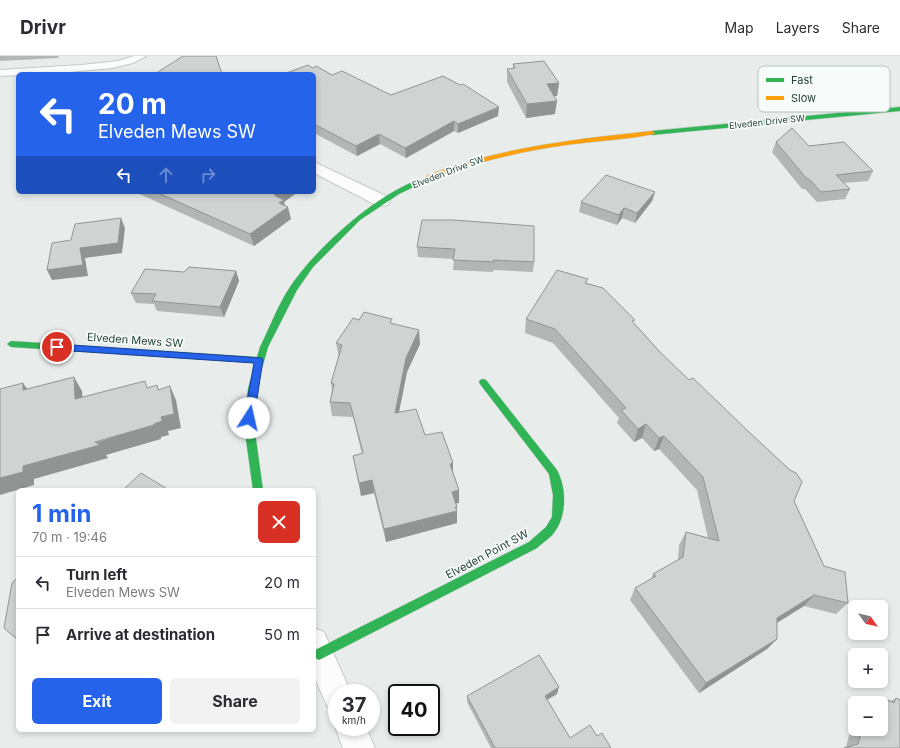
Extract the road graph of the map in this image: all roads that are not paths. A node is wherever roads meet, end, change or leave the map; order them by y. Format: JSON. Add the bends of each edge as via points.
{"nodes":[{"id":1,"x":141,"y":56,"type":"edge"},
{"id":2,"x":33,"y":72,"type":"edge"},
{"id":3,"x":0,"y":73,"type":"edge"},
{"id":4,"x":16,"y":73,"type":"edge"},
{"id":5,"x":900,"y":109,"type":"edge"},
{"id":6,"x":890,"y":110,"type":"edge"},
{"id":7,"x":870,"y":112,"type":"edge"},
{"id":8,"x":316,"y":168,"type":"edge"},
{"id":9,"x":382,"y":201,"type":"junction"},
{"id":10,"x":11,"y":344,"type":"dead end"},
{"id":11,"x":259,"y":360,"type":"junction"},
{"id":12,"x":484,"y":382,"type":"dead end"},
{"id":13,"x":258,"y":488,"type":"edge"},
{"id":14,"x":317,"y":648,"type":"edge"},
{"id":15,"x":332,"y":684,"type":"edge"},
{"id":16,"x":354,"y":736,"type":"edge"},
{"id":17,"x":359,"y":748,"type":"edge"}],
"edges":[{"from":1,"to":2,"type":"lane","via":[[127,63],[66,71]]},
{"from":3,"to":4,"type":"lane"},
{"from":5,"to":6,"type":"street","name":"Elveden Drive SW"},
{"from":7,"to":9,"type":"street","name":"Elveden Drive SW","via":[[646,134],[526,149],[462,165],[398,191]]},
{"from":8,"to":9,"type":"street"},
{"from":9,"to":11,"type":"street","name":"Elveden Drive SW","via":[[345,228],[299,278]]},
{"from":10,"to":11,"type":"street","name":"Elveden Mews SW"},
{"from":11,"to":13,"type":"street","name":"Elveden Drive SW","via":[[249,418],[253,468]]},
{"from":12,"to":14,"type":"street","name":"Elveden Point SW","via":[[554,473],[559,491],[559,504],[557,516],[550,530],[533,545]]},
{"from":14,"to":15,"type":"street"},
{"from":16,"to":17,"type":"street"}]}
